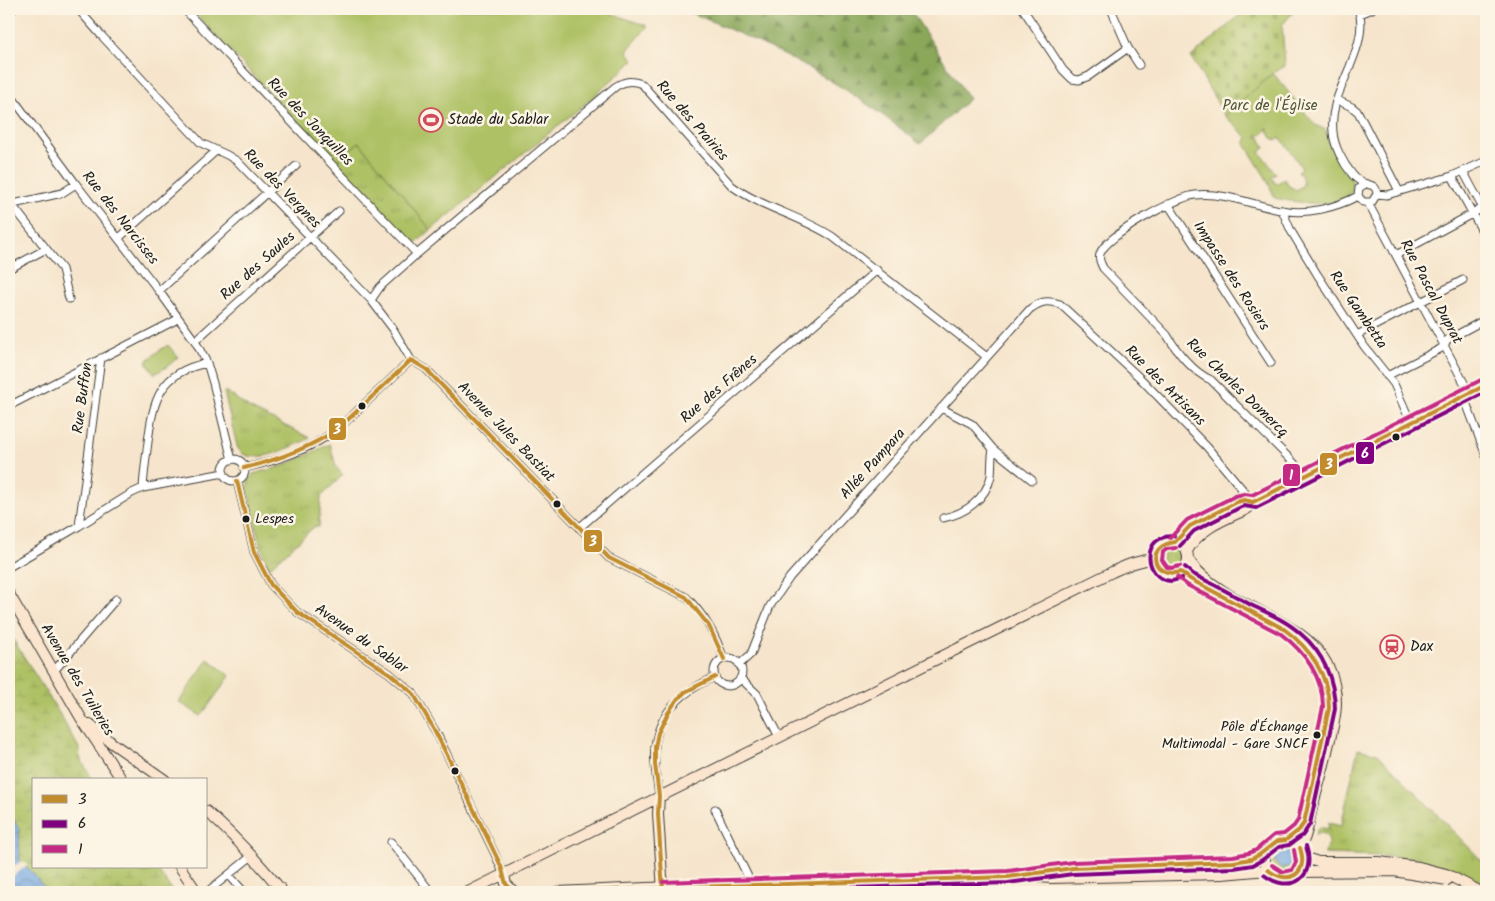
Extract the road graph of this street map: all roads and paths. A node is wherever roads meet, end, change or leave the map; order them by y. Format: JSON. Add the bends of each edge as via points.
{"nodes":[{"id":1,"x":14,"y":9,"type":"edge"},
{"id":2,"x":78,"y":9,"type":"edge"},
{"id":3,"x":184,"y":9,"type":"edge"},
{"id":4,"x":1023,"y":9,"type":"edge"},
{"id":5,"x":1111,"y":9,"type":"edge"},
{"id":6,"x":1372,"y":9,"type":"edge"},
{"id":7,"x":9,"y":10,"type":"edge"},
{"id":8,"x":1359,"y":11,"type":"edge"},
{"id":9,"x":1128,"y":48,"type":"junction"},
{"id":10,"x":1139,"y":65,"type":"dead end"},
{"id":11,"x":9,"y":93,"type":"edge"},
{"id":12,"x":1337,"y":100,"type":"junction"},
{"id":13,"x":216,"y":151,"type":"junction"},
{"id":14,"x":1486,"y":160,"type":"edge"},
{"id":15,"x":296,"y":166,"type":"dead end"},
{"id":16,"x":1463,"y":171,"type":"junction"},
{"id":17,"x":1452,"y":176,"type":"junction"},
{"id":18,"x":76,"y":184,"type":"junction"},
{"id":19,"x":1365,"y":184,"type":"junction"},
{"id":20,"x":1399,"y":191,"type":"junction"},
{"id":21,"x":267,"y":192,"type":"junction"},
{"id":22,"x":1377,"y":194,"type":"junction"},
{"id":23,"x":1358,"y":196,"type":"junction"},
{"id":24,"x":1368,"y":202,"type":"junction"},
{"id":25,"x":10,"y":203,"type":"edge"},
{"id":26,"x":1168,"y":204,"type":"junction"},
{"id":27,"x":1282,"y":210,"type":"junction"},
{"id":28,"x":338,"y":211,"type":"dead end"},
{"id":29,"x":1485,"y":211,"type":"edge"},
{"id":30,"x":1473,"y":214,"type":"junction"},
{"id":31,"x":119,"y":238,"type":"junction"},
{"id":32,"x":310,"y":238,"type":"junction"},
{"id":33,"x":1486,"y":238,"type":"edge"},
{"id":34,"x":46,"y":249,"type":"junction"},
{"id":35,"x":417,"y":254,"type":"junction"},
{"id":36,"x":1396,"y":255,"type":"junction"},
{"id":37,"x":9,"y":269,"type":"edge"},
{"id":38,"x":877,"y":270,"type":"junction"},
{"id":39,"x":1463,"y":280,"type":"dead end"},
{"id":40,"x":159,"y":291,"type":"junction"},
{"id":41,"x":69,"y":299,"type":"dead end"},
{"id":42,"x":371,"y":300,"type":"junction"},
{"id":43,"x":1049,"y":300,"type":"joint"},
{"id":44,"x":1421,"y":301,"type":"junction"},
{"id":45,"x":178,"y":319,"type":"junction"},
{"id":46,"x":1486,"y":319,"type":"edge"},
{"id":47,"x":1357,"y":335,"type":"junction"},
{"id":48,"x":195,"y":341,"type":"junction"},
{"id":49,"x":1444,"y":346,"type":"junction"},
{"id":50,"x":987,"y":357,"type":"junction"},
{"id":51,"x":101,"y":358,"type":"junction"},
{"id":52,"x":411,"y":360,"type":"junction"},
{"id":53,"x":206,"y":363,"type":"junction"},
{"id":54,"x":1271,"y":363,"type":"dead end"},
{"id":55,"x":1387,"y":376,"type":"junction"},
{"id":56,"x":1486,"y":386,"type":"edge"},
{"id":57,"x":1467,"y":395,"type":"junction"},
{"id":58,"x":9,"y":406,"type":"edge"},
{"id":59,"x":941,"y":408,"type":"junction"},
{"id":60,"x":1411,"y":423,"type":"junction"},
{"id":61,"x":993,"y":449,"type":"junction"},
{"id":62,"x":1486,"y":456,"type":"edge"},
{"id":63,"x":232,"y":460,"type":"junction"},
{"id":64,"x":244,"y":468,"type":"junction"},
{"id":65,"x":224,"y":473,"type":"junction"},
{"id":66,"x":1303,"y":477,"type":"junction"},
{"id":67,"x":1032,"y":480,"type":"dead end"},
{"id":68,"x":237,"y":481,"type":"junction"},
{"id":69,"x":143,"y":488,"type":"junction"},
{"id":70,"x":1253,"y":502,"type":"junction"},
{"id":71,"x":943,"y":518,"type":"dead end"},
{"id":72,"x":79,"y":526,"type":"junction"},
{"id":73,"x":579,"y":528,"type":"junction"},
{"id":74,"x":1175,"y":542,"type":"junction"},
{"id":75,"x":1187,"y":555,"type":"junction"},
{"id":76,"x":1155,"y":559,"type":"junction"},
{"id":77,"x":9,"y":567,"type":"edge"},
{"id":78,"x":1181,"y":572,"type":"junction"},
{"id":79,"x":9,"y":594,"type":"edge"},
{"id":80,"x":116,"y":599,"type":"dead end"},
{"id":81,"x":724,"y":659,"type":"junction"},
{"id":82,"x":740,"y":665,"type":"junction"},
{"id":83,"x":54,"y":671,"type":"junction"},
{"id":84,"x":715,"y":677,"type":"junction"},
{"id":85,"x":740,"y":678,"type":"junction"},
{"id":86,"x":81,"y":718,"type":"junction"},
{"id":87,"x":779,"y":737,"type":"junction"},
{"id":88,"x":121,"y":778,"type":"edge"},
{"id":89,"x":162,"y":778,"type":"edge"},
{"id":90,"x":659,"y":796,"type":"junction"},
{"id":91,"x":714,"y":809,"type":"dead end"},
{"id":92,"x":208,"y":813,"type":"edge"},
{"id":93,"x":1286,"y":840,"type":"junction"},
{"id":94,"x":391,"y":842,"type":"dead end"},
{"id":95,"x":1267,"y":849,"type":"junction"},
{"id":96,"x":1302,"y":852,"type":"junction"},
{"id":97,"x":253,"y":855,"type":"junction"},
{"id":98,"x":181,"y":868,"type":"edge"},
{"id":99,"x":1268,"y":870,"type":"junction"},
{"id":100,"x":1298,"y":872,"type":"junction"},
{"id":101,"x":229,"y":875,"type":"junction"},
{"id":102,"x":504,"y":875,"type":"junction"},
{"id":103,"x":1027,"y":876,"type":"junction"},
{"id":104,"x":1455,"y":880,"type":"junction"},
{"id":105,"x":752,"y":885,"type":"junction"},
{"id":106,"x":693,"y":889,"type":"edge"},
{"id":107,"x":663,"y":890,"type":"edge"},
{"id":108,"x":197,"y":892,"type":"edge"},
{"id":109,"x":207,"y":892,"type":"edge"},
{"id":110,"x":244,"y":892,"type":"edge"},
{"id":111,"x":283,"y":892,"type":"edge"},
{"id":112,"x":431,"y":892,"type":"edge"},
{"id":113,"x":468,"y":892,"type":"edge"},
{"id":114,"x":514,"y":892,"type":"edge"},
{"id":115,"x":557,"y":892,"type":"edge"},
{"id":116,"x":1481,"y":892,"type":"edge"}],
"edges":[{"from":1,"to":7,"type":"street"},
{"from":2,"to":13,"type":"street","name":"Rue des Vergnes","via":[[201,143]]},
{"from":3,"to":35,"type":"street","name":"Rue des Jonquilles"},
{"from":4,"to":9,"type":"street","via":[[1072,79],[1088,76]]},
{"from":5,"to":9,"type":"street"},
{"from":6,"to":8,"type":"street"},
{"from":8,"to":12,"type":"street","via":[[1360,36]]},
{"from":9,"to":10,"type":"street"},
{"from":11,"to":18,"type":"street","name":"Rue des Narcisses"},
{"from":12,"to":19,"type":"street","via":[[1333,121],[1336,145],[1352,174]]},
{"from":12,"to":20,"type":"street","via":[[1358,112]]},
{"from":13,"to":21,"type":"street","name":"Rue des Vergnes","via":[[237,161]]},
{"from":13,"to":31,"type":"street"},
{"from":14,"to":16,"type":"street"},
{"from":15,"to":21,"type":"street"},
{"from":16,"to":17,"type":"street"},
{"from":16,"to":29,"type":"street"},
{"from":17,"to":20,"type":"street"},
{"from":17,"to":30,"type":"street"},
{"from":18,"to":25,"type":"street","via":[[62,194]]},
{"from":18,"to":31,"type":"street","name":"Rue des Narcisses"},
{"from":19,"to":22,"type":"street","via":[[1373,185]]},
{"from":19,"to":23,"type":"street","via":[[1359,188]]},
{"from":20,"to":22,"type":"street"},
{"from":21,"to":32,"type":"street","name":"Rue des Vergnes"},
{"from":21,"to":40,"type":"street"},
{"from":22,"to":24,"type":"street"},
{"from":23,"to":24,"type":"street","via":[[1363,202]]},
{"from":23,"to":27,"type":"street","via":[[1329,208],[1300,212]]},
{"from":24,"to":36,"type":"street","name":"Rue Pascal Duprat"},
{"from":25,"to":34,"type":"street"},
{"from":26,"to":27,"type":"street","via":[[1195,195],[1217,195]]},
{"from":26,"to":54,"type":"street","name":"Impasse des Rosiers"},
{"from":26,"to":66,"type":"street","name":"Rue Charles Domercq","via":[[1130,226],[1102,250],[1100,262],[1174,346],[1287,456]]},
{"from":27,"to":47,"type":"street","name":"Rue Gambetta","via":[[1291,232]]},
{"from":28,"to":32,"type":"street","name":"Rue des Saules"},
{"from":29,"to":30,"type":"street"},
{"from":30,"to":33,"type":"street"},
{"from":30,"to":36,"type":"street"},
{"from":31,"to":40,"type":"street","name":"Rue des Narcisses"},
{"from":32,"to":42,"type":"street","name":"Rue des Vergnes"},
{"from":32,"to":48,"type":"street","name":"Rue des Saules"},
{"from":34,"to":37,"type":"street"},
{"from":34,"to":41,"type":"street","via":[[62,270]]},
{"from":35,"to":38,"type":"street","name":"Rue des Prairies","via":[[615,87],[634,81],[642,84],[732,186],[774,210],[816,226]]},
{"from":35,"to":42,"type":"street","name":"Rue des Prairies","via":[[380,287]]},
{"from":36,"to":44,"type":"street","name":"Rue Pascal Duprat"},
{"from":38,"to":50,"type":"street","name":"Rue des Prairies"},
{"from":38,"to":73,"type":"street","name":"Rue des Frênes"},
{"from":39,"to":44,"type":"street"},
{"from":40,"to":45,"type":"street","name":"Rue des Narcisses"},
{"from":42,"to":52,"type":"street","name":"Rue des Vergnes"},
{"from":43,"to":50,"type":"street","name":"Allée Pampara","via":[[1030,309]]},
{"from":43,"to":70,"type":"street","name":"Rue des Artisans","via":[[1060,304],[1140,378],[1207,447]]},
{"from":44,"to":47,"type":"street"},
{"from":44,"to":49,"type":"street","name":"Rue Pascal Duprat"},
{"from":45,"to":48,"type":"street","name":"Rue des Narcisses"},
{"from":45,"to":51,"type":"street","name":"Rue Buffon"},
{"from":46,"to":49,"type":"street","via":[[1451,337]]},
{"from":47,"to":55,"type":"street","name":"Rue Gambetta"},
{"from":48,"to":53,"type":"street","name":"Rue des Narcisses"},
{"from":49,"to":55,"type":"street"},
{"from":49,"to":57,"type":"street","name":"Rue Pascal Duprat"},
{"from":50,"to":59,"type":"street","name":"Allée Pampara"},
{"from":51,"to":58,"type":"street"},
{"from":51,"to":72,"type":"street","name":"Rue Buffon"},
{"from":52,"to":64,"type":"street","via":[[326,438],[281,459]]},
{"from":52,"to":73,"type":"street","name":"Avenue Jules Bastiat","via":[[426,369]]},
{"from":53,"to":63,"type":"street"},
{"from":53,"to":69,"type":"street","via":[[174,376],[154,403]]},
{"from":55,"to":60,"type":"street","name":"Rue Gambetta","via":[[1394,384]]},
{"from":56,"to":57,"type":"main road"},
{"from":57,"to":60,"type":"main road"},
{"from":57,"to":62,"type":"street","name":"Rue Pascal Duprat"},
{"from":59,"to":61,"type":"street","via":[[972,424]]},
{"from":59,"to":82,"type":"street","name":"Allée Pampara","via":[[790,577],[770,606],[751,654]]},
{"from":60,"to":66,"type":"main road"},
{"from":61,"to":67,"type":"street"},
{"from":61,"to":71,"type":"street","via":[[991,476],[977,501],[966,511]]},
{"from":63,"to":64,"type":"street","via":[[239,461]]},
{"from":63,"to":65,"type":"street","via":[[225,464]]},
{"from":64,"to":68,"type":"street","via":[[243,476]]},
{"from":65,"to":68,"type":"street","via":[[230,480]]},
{"from":65,"to":69,"type":"street"},
{"from":66,"to":70,"type":"main road"},
{"from":68,"to":102,"type":"street","name":"Avenue du Sablar","via":[[254,552],[271,585],[296,612],[390,674],[413,693],[437,734]]},
{"from":69,"to":72,"type":"street"},
{"from":70,"to":74,"type":"main road","via":[[1237,502],[1190,526]]},
{"from":70,"to":75,"type":"main road","via":[[1245,510],[1204,531],[1194,540]]},
{"from":72,"to":77,"type":"street"},
{"from":73,"to":81,"type":"street","name":"Avenue Jules Bastiat","via":[[609,558],[686,597],[712,628]]},
{"from":74,"to":75,"type":"main road","via":[[1184,547]]},
{"from":74,"to":76,"type":"main road","via":[[1160,545]]},
{"from":75,"to":78,"type":"main road","via":[[1186,566]]},
{"from":75,"to":96,"type":"main road","via":[[1202,576],[1216,586],[1301,634],[1318,651],[1330,672],[1336,695],[1335,714]]},
{"from":76,"to":78,"type":"main road","via":[[1163,572]]},
{"from":76,"to":87,"type":"main road","via":[[1130,564]]},
{"from":78,"to":93,"type":"main road","via":[[1292,635],[1312,655],[1324,678],[1329,708],[1304,823]]},
{"from":79,"to":83,"type":"main road","name":"Avenue des Tuileries"},
{"from":80,"to":83,"type":"street"},
{"from":81,"to":82,"type":"street","via":[[733,659]]},
{"from":81,"to":84,"type":"street","via":[[717,664]]},
{"from":82,"to":85,"type":"street"},
{"from":83,"to":86,"type":"main road","name":"Avenue des Tuileries"},
{"from":84,"to":85,"type":"street","via":[[725,686],[734,685]]},
{"from":84,"to":90,"type":"street","via":[[676,701],[658,733],[655,764]]},
{"from":85,"to":87,"type":"street","via":[[757,694]]},
{"from":86,"to":88,"type":"main road","name":"Avenue des Tuileries"},
{"from":86,"to":89,"type":"main road"},
{"from":87,"to":90,"type":"main road"},
{"from":90,"to":102,"type":"main road"},
{"from":90,"to":107,"type":"main road"},
{"from":91,"to":105,"type":"street"},
{"from":92,"to":97,"type":"main road"},
{"from":93,"to":95,"type":"main road","via":[[1278,841]]},
{"from":93,"to":96,"type":"main road","via":[[1292,841]]},
{"from":94,"to":112,"type":"street"},
{"from":95,"to":99,"type":"main road"},
{"from":95,"to":103,"type":"main road","via":[[1251,859],[1234,862],[1052,869]]},
{"from":96,"to":100,"type":"main road","via":[[1303,862]]},
{"from":96,"to":104,"type":"main road","via":[[1318,862],[1402,864],[1446,874]]},
{"from":97,"to":101,"type":"street"},
{"from":97,"to":111,"type":"main road"},
{"from":98,"to":108,"type":"main road"},
{"from":99,"to":100,"type":"main road","via":[[1285,878]]},
{"from":99,"to":103,"type":"main road","via":[[1222,874]]},
{"from":100,"to":104,"type":"main road","via":[[1394,871]]},
{"from":101,"to":109,"type":"street"},
{"from":101,"to":110,"type":"street"},
{"from":102,"to":113,"type":"main road"},
{"from":102,"to":114,"type":"main road","via":[[506,884]]},
{"from":103,"to":105,"type":"main road"},
{"from":104,"to":116,"type":"main road"},
{"from":105,"to":106,"type":"main road"},
{"from":106,"to":107,"type":"main road"},
{"from":107,"to":115,"type":"main road"}]}
